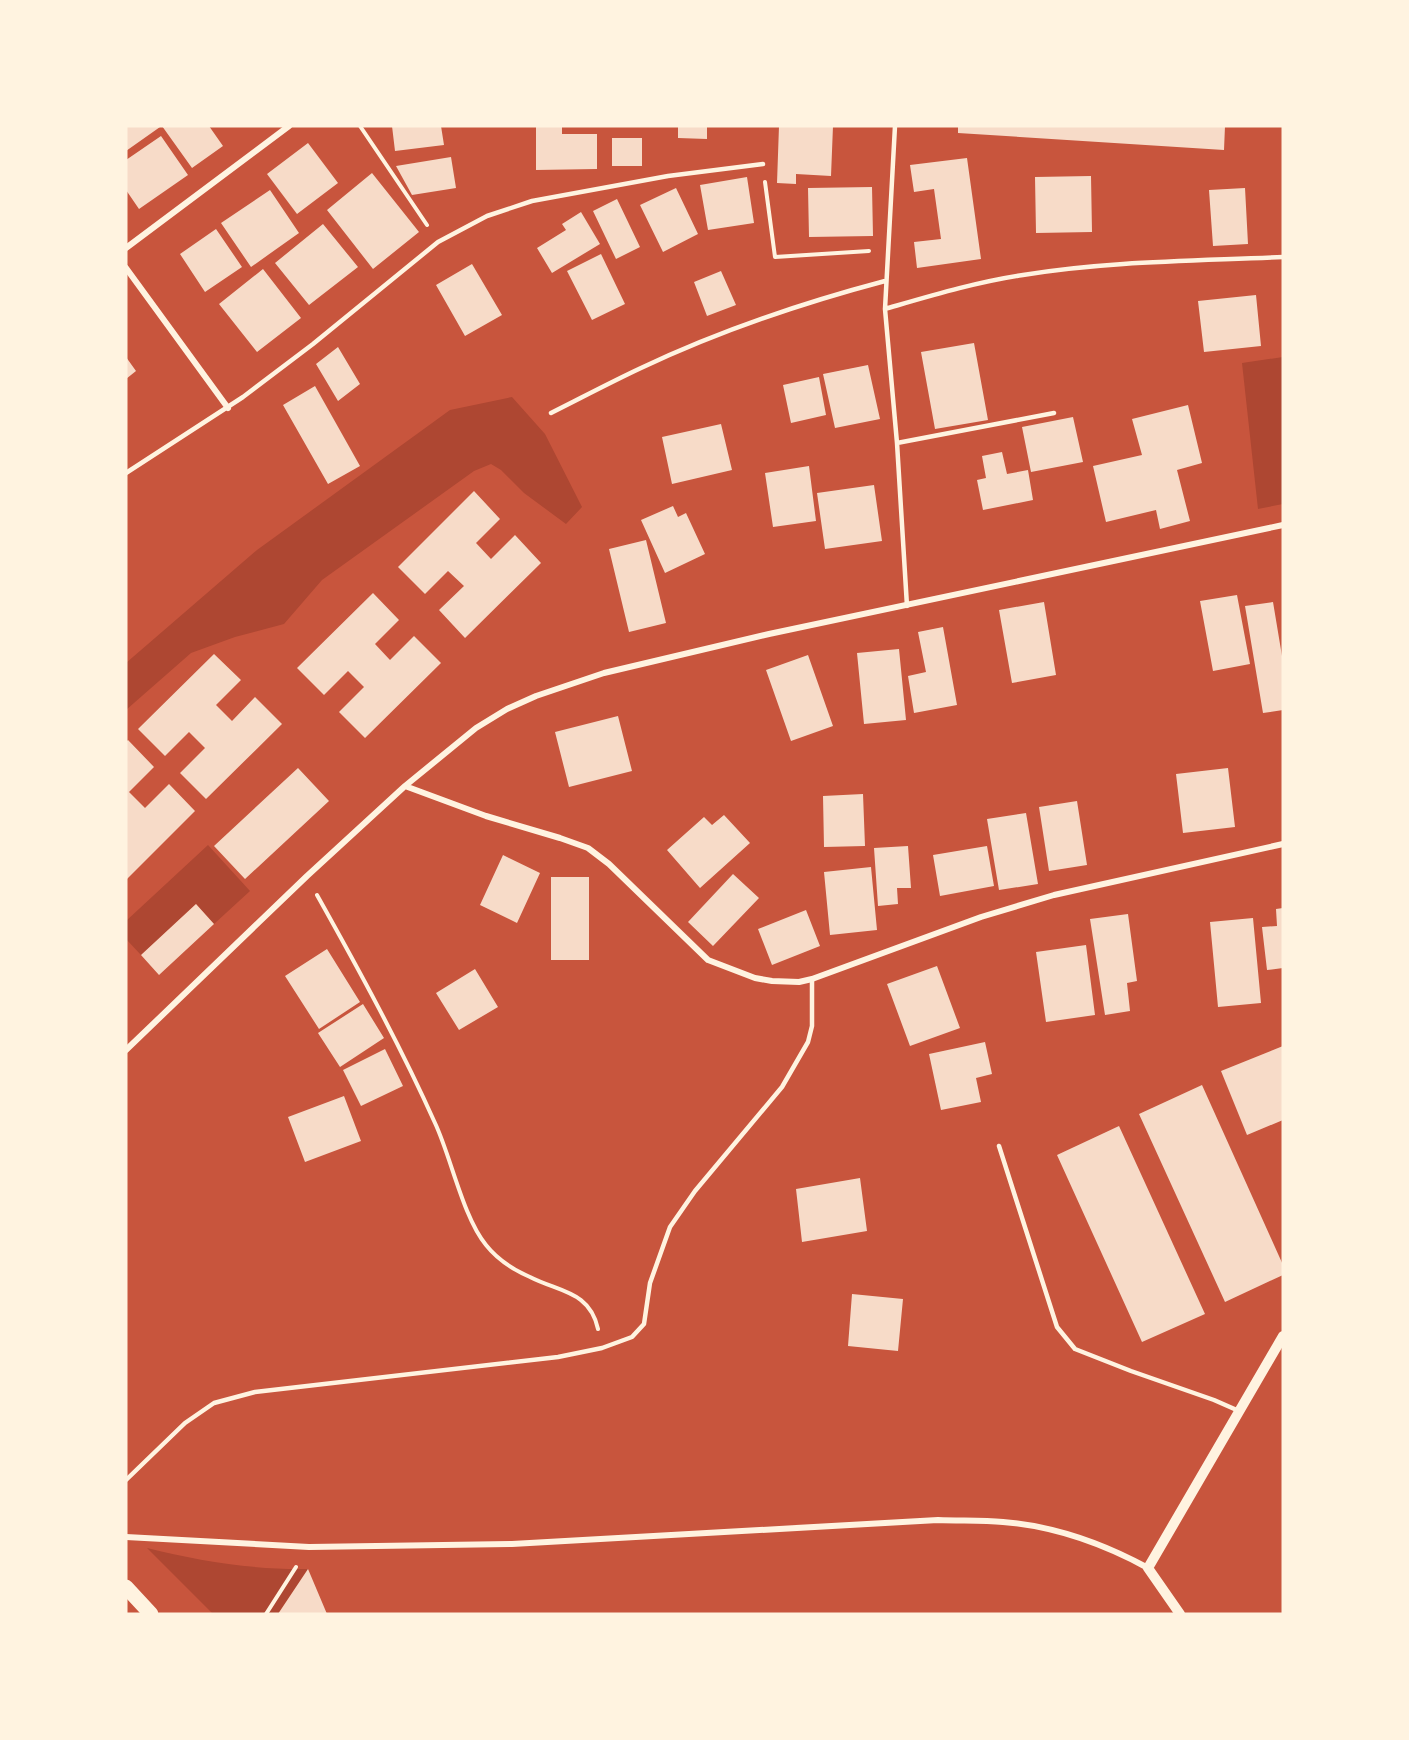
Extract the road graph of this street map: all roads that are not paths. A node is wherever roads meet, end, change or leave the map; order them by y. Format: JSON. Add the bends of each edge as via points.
{"nodes":[{"id":1,"x":289,"y":126,"type":"edge"},
{"id":2,"x":895,"y":126,"type":"edge"},
{"id":3,"x":763,"y":164,"type":"road end"},
{"id":4,"x":126,"y":248,"type":"edge"},
{"id":5,"x":1283,"y":257,"type":"edge"},
{"id":6,"x":126,"y":268,"type":"edge"},
{"id":7,"x":885,"y":280,"type":"junction"},
{"id":8,"x":885,"y":309,"type":"junction"},
{"id":9,"x":228,"y":408,"type":"junction"},
{"id":10,"x":551,"y":413,"type":"dead end"},
{"id":11,"x":1054,"y":413,"type":"dead end"},
{"id":12,"x":897,"y":443,"type":"junction"},
{"id":13,"x":126,"y":473,"type":"edge"},
{"id":14,"x":1283,"y":525,"type":"edge"},
{"id":15,"x":907,"y":606,"type":"junction"},
{"id":16,"x":405,"y":786,"type":"junction"},
{"id":17,"x":1283,"y":843,"type":"edge"},
{"id":18,"x":812,"y":979,"type":"junction"},
{"id":19,"x":126,"y":1050,"type":"edge"},
{"id":20,"x":999,"y":1146,"type":"dead end"},
{"id":21,"x":1283,"y":1336,"type":"edge"},
{"id":22,"x":1239,"y":1412,"type":"junction"},
{"id":23,"x":126,"y":1480,"type":"edge"},
{"id":24,"x":126,"y":1537,"type":"edge"},
{"id":25,"x":1148,"y":1568,"type":"junction"},
{"id":26,"x":126,"y":1587,"type":"edge"},
{"id":27,"x":151,"y":1614,"type":"edge"},
{"id":28,"x":1180,"y":1614,"type":"edge"}],
"edges":[{"from":1,"to":4,"type":"street"},
{"from":2,"to":7,"type":"lane"},
{"from":3,"to":9,"type":"lane","via":[[668,176],[532,201],[487,216],[438,242]]},
{"from":5,"to":8,"type":"lane","via":[[1087,267],[1023,275]]},
{"from":6,"to":9,"type":"street"},
{"from":7,"to":8,"type":"lane"},
{"from":7,"to":10,"type":"lane","via":[[733,330],[642,367]]},
{"from":8,"to":12,"type":"lane"},
{"from":9,"to":13,"type":"lane"},
{"from":11,"to":12,"type":"lane"},
{"from":12,"to":15,"type":"lane"},
{"from":14,"to":15,"type":"street"},
{"from":15,"to":16,"type":"street","via":[[769,634],[553,689],[507,709],[477,728]]},
{"from":16,"to":18,"type":"street","via":[[588,848],[708,960],[771,981]]},
{"from":16,"to":19,"type":"street"},
{"from":17,"to":18,"type":"street","via":[[1054,895],[981,917]]},
{"from":18,"to":23,"type":"lane","via":[[808,1042],[782,1087],[670,1227],[650,1283],[644,1324],[632,1337],[603,1348],[558,1357],[255,1392],[214,1403],[185,1423]]},
{"from":20,"to":22,"type":"lane","via":[[1057,1326],[1075,1349]]},
{"from":21,"to":22,"type":"street"},
{"from":22,"to":25,"type":"street"},
{"from":24,"to":25,"type":"street","via":[[309,1547],[512,1544],[938,1520],[1004,1522],[1060,1532],[1117,1551]]},
{"from":25,"to":28,"type":"street"},
{"from":26,"to":27,"type":"main road"}]}
